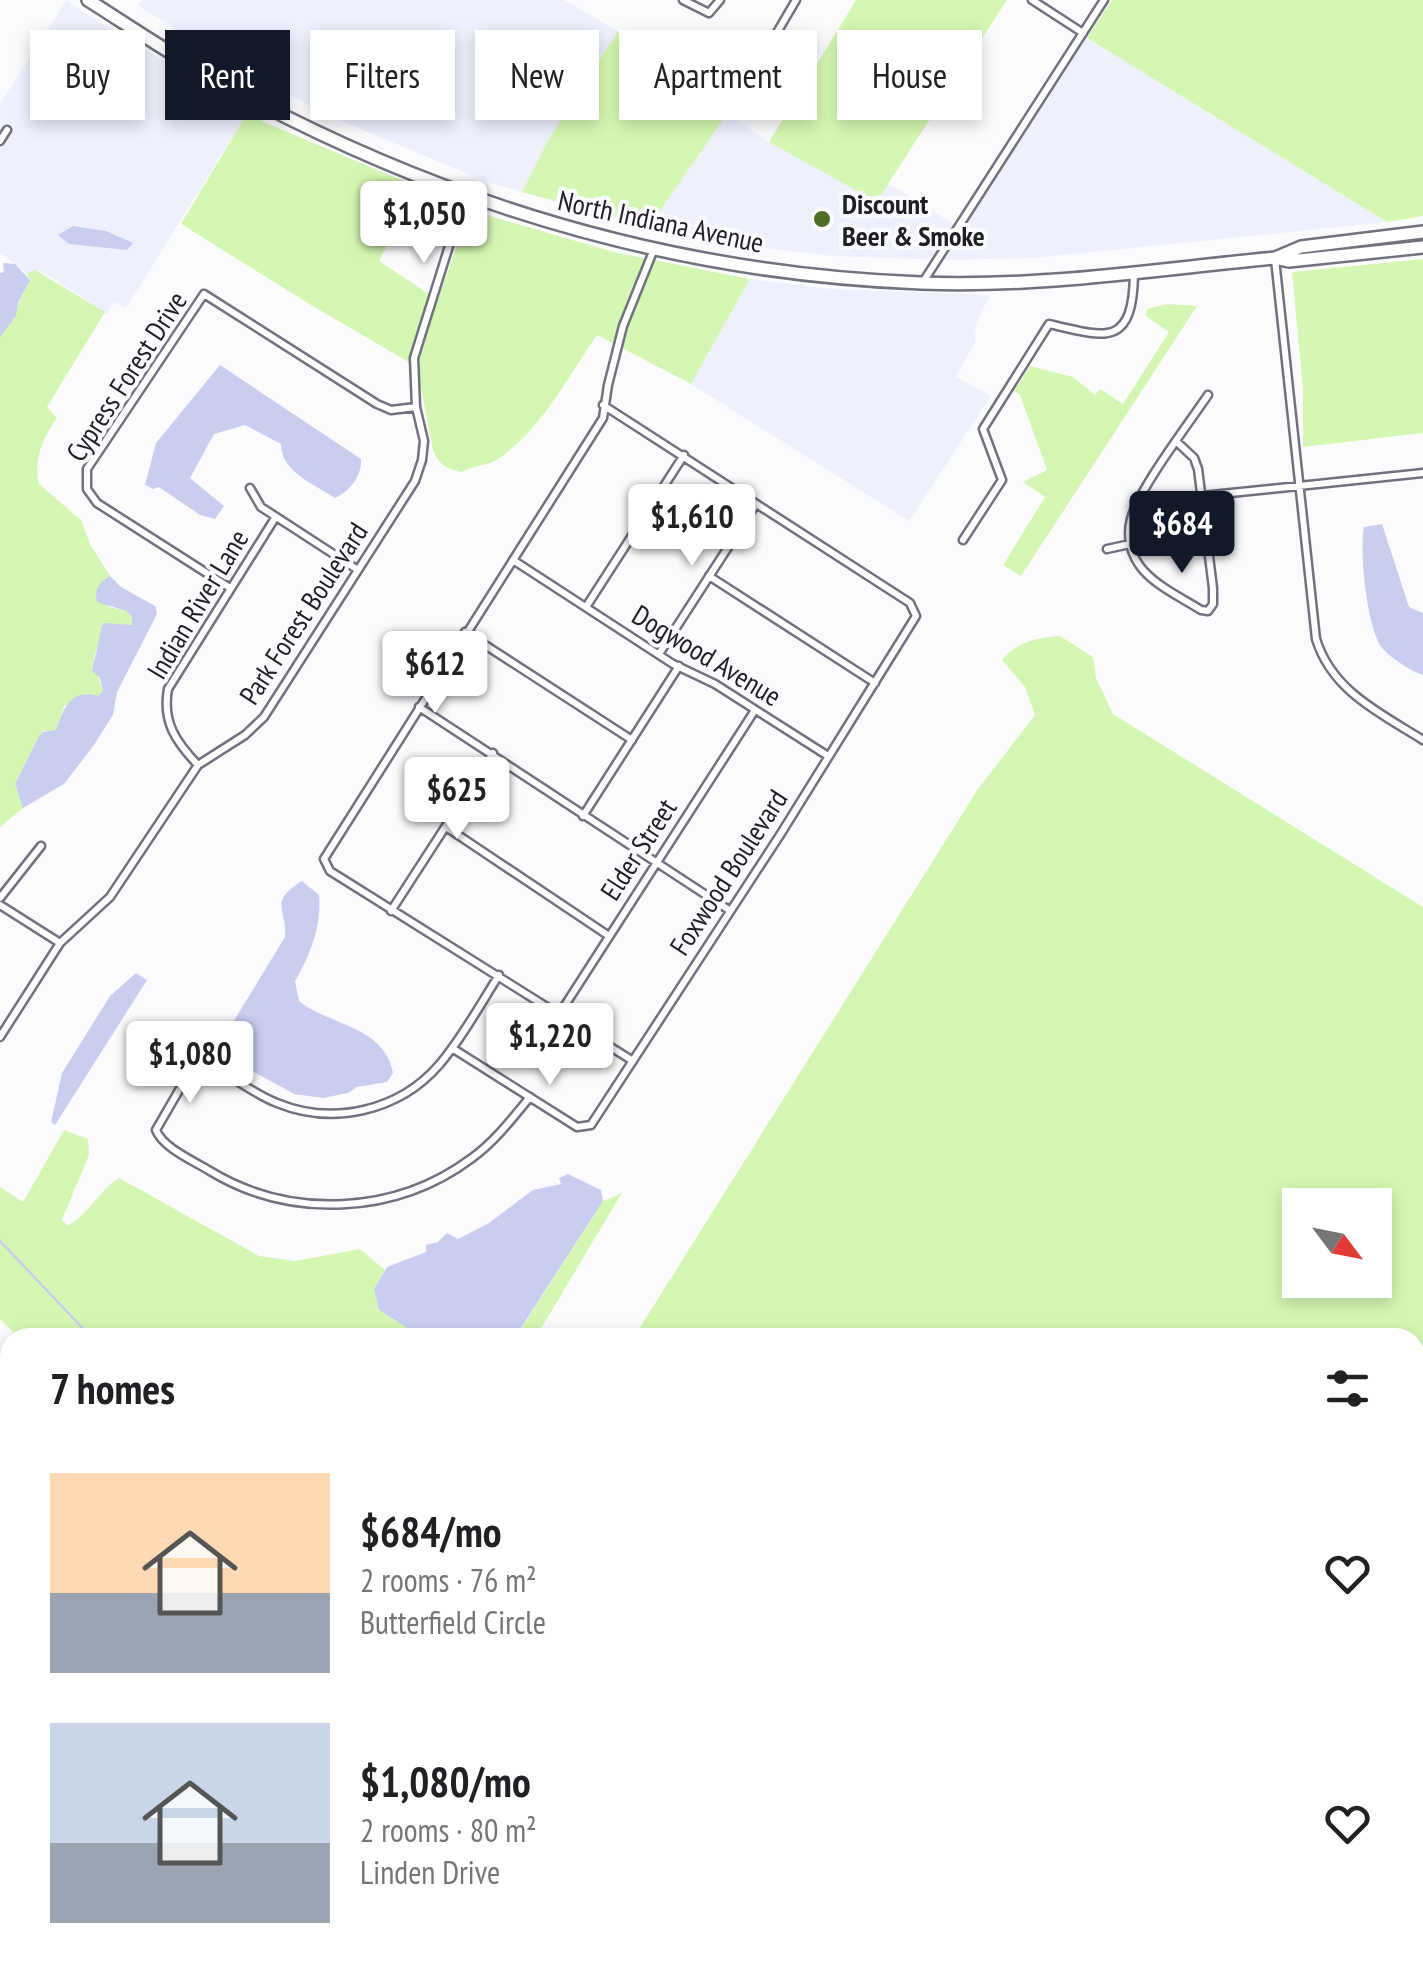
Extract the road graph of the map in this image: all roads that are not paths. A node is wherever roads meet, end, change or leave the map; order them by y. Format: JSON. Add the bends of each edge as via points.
{"nodes":[{"id":1,"x":88,"y":0,"type":"edge"},
{"id":2,"x":682,"y":0,"type":"edge"},
{"id":3,"x":720,"y":0,"type":"edge"},
{"id":4,"x":796,"y":0,"type":"edge"},
{"id":5,"x":1032,"y":0,"type":"edge"},
{"id":6,"x":1104,"y":0,"type":"edge"},
{"id":7,"x":779,"y":30,"type":"edge"},
{"id":8,"x":1084,"y":33,"type":"junction"},
{"id":9,"x":7,"y":130,"type":"dead end"},
{"id":10,"x":0,"y":140,"type":"edge"},
{"id":11,"x":466,"y":196,"type":"junction"},
{"id":12,"x":1423,"y":232,"type":"edge"},
{"id":13,"x":1423,"y":247,"type":"edge"},
{"id":14,"x":654,"y":250,"type":"junction"},
{"id":15,"x":1275,"y":258,"type":"junction"},
{"id":16,"x":1134,"y":271,"type":"junction"},
{"id":17,"x":922,"y":283,"type":"junction"},
{"id":18,"x":1208,"y":394,"type":"dead end"},
{"id":19,"x":603,"y":405,"type":"junction"},
{"id":20,"x":416,"y":408,"type":"junction"},
{"id":21,"x":1177,"y":442,"type":"junction"},
{"id":22,"x":684,"y":455,"type":"junction"},
{"id":23,"x":1423,"y":473,"type":"edge"},
{"id":24,"x":1298,"y":486,"type":"junction"},
{"id":25,"x":250,"y":488,"type":"dead end"},
{"id":26,"x":1202,"y":496,"type":"junction"},
{"id":27,"x":756,"y":504,"type":"junction"},
{"id":28,"x":275,"y":518,"type":"junction"},
{"id":29,"x":963,"y":540,"type":"dead end"},
{"id":30,"x":1130,"y":544,"type":"junction"},
{"id":31,"x":1107,"y":550,"type":"dead end"},
{"id":32,"x":513,"y":560,"type":"junction"},
{"id":33,"x":358,"y":570,"type":"junction"},
{"id":34,"x":709,"y":576,"type":"junction"},
{"id":35,"x":230,"y":588,"type":"junction"},
{"id":36,"x":586,"y":607,"type":"junction"},
{"id":37,"x":465,"y":632,"type":"junction"},
{"id":38,"x":659,"y":654,"type":"junction"},
{"id":39,"x":679,"y":666,"type":"junction"},
{"id":40,"x":875,"y":683,"type":"junction"},
{"id":41,"x":419,"y":707,"type":"junction"},
{"id":42,"x":755,"y":710,"type":"junction"},
{"id":43,"x":632,"y":740,"type":"junction"},
{"id":44,"x":1423,"y":740,"type":"edge"},
{"id":45,"x":493,"y":753,"type":"junction"},
{"id":46,"x":828,"y":756,"type":"junction"},
{"id":47,"x":198,"y":765,"type":"junction"},
{"id":48,"x":583,"y":816,"type":"junction"},
{"id":49,"x":446,"y":827,"type":"junction"},
{"id":50,"x":42,"y":846,"type":"dead end"},
{"id":51,"x":656,"y":864,"type":"junction"},
{"id":52,"x":0,"y":902,"type":"edge"},
{"id":53,"x":729,"y":910,"type":"junction"},
{"id":54,"x":391,"y":911,"type":"junction"},
{"id":55,"x":609,"y":936,"type":"junction"},
{"id":56,"x":60,"y":943,"type":"junction"},
{"id":57,"x":499,"y":975,"type":"junction"},
{"id":58,"x":560,"y":1013,"type":"junction"},
{"id":59,"x":0,"y":1036,"type":"edge"},
{"id":60,"x":452,"y":1048,"type":"junction"},
{"id":61,"x":633,"y":1061,"type":"junction"},
{"id":62,"x":530,"y":1097,"type":"junction"}],
"edges":[{"from":1,"to":11,"type":"main road","name":"North Indiana Avenue","via":[[254,100]]},
{"from":2,"to":3,"type":"street","via":[[709,12]]},
{"from":4,"to":7,"type":"street"},
{"from":5,"to":8,"type":"street"},
{"from":6,"to":8,"type":"street"},
{"from":8,"to":17,"type":"street"},
{"from":9,"to":10,"type":"street"},
{"from":11,"to":14,"type":"main road","name":"North Indiana Avenue"},
{"from":11,"to":20,"type":"street","name":"Park Forest Boulevard","via":[[414,358]]},
{"from":12,"to":15,"type":"main road","name":"North Indiana Avenue","via":[[1301,247]]},
{"from":13,"to":15,"type":"main road","name":"North Indiana Avenue"},
{"from":14,"to":17,"type":"main road","name":"North Indiana Avenue"},
{"from":14,"to":19,"type":"street","via":[[623,326]]},
{"from":15,"to":16,"type":"main road","name":"North Indiana Avenue"},
{"from":15,"to":24,"type":"street"},
{"from":16,"to":17,"type":"main road","name":"North Indiana Avenue"},
{"from":16,"to":29,"type":"street","via":[[1134,302],[1117,331],[1103,337],[1050,324],[982,429],[1002,480]]},
{"from":18,"to":21,"type":"street"},
{"from":19,"to":22,"type":"street","name":"Foxwood Boulevard"},
{"from":19,"to":32,"type":"street","via":[[593,436]]},
{"from":20,"to":33,"type":"street","name":"Park Forest Boulevard","via":[[424,441],[420,470]]},
{"from":20,"to":35,"type":"street","name":"Cypress Forest Drive","via":[[376,404],[204,294],[88,469],[85,484],[97,503]]},
{"from":21,"to":26,"type":"street","via":[[1197,464]]},
{"from":21,"to":30,"type":"street","via":[[1133,511]]},
{"from":22,"to":27,"type":"street","name":"Foxwood Boulevard"},
{"from":22,"to":36,"type":"street"},
{"from":23,"to":24,"type":"street"},
{"from":24,"to":26,"type":"street"},
{"from":24,"to":44,"type":"street","via":[[1314,631],[1324,662],[1353,696]]},
{"from":25,"to":28,"type":"street"},
{"from":26,"to":30,"type":"street","via":[[1213,588],[1208,611],[1149,576]]},
{"from":27,"to":34,"type":"street"},
{"from":27,"to":40,"type":"street","name":"Foxwood Boulevard","via":[[914,607],[915,620]]},
{"from":28,"to":33,"type":"street"},
{"from":28,"to":35,"type":"street","name":"Indian River Lane"},
{"from":30,"to":31,"type":"street"},
{"from":32,"to":36,"type":"street","name":"Dogwood Avenue"},
{"from":32,"to":37,"type":"street"},
{"from":33,"to":47,"type":"street","name":"Park Forest Boulevard","via":[[264,717]]},
{"from":34,"to":38,"type":"street"},
{"from":34,"to":40,"type":"street"},
{"from":35,"to":47,"type":"street","name":"Indian River Lane","via":[[167,694],[170,728]]},
{"from":36,"to":38,"type":"street","name":"Dogwood Avenue"},
{"from":37,"to":41,"type":"street"},
{"from":37,"to":43,"type":"street"},
{"from":38,"to":39,"type":"street","name":"Dogwood Avenue"},
{"from":39,"to":42,"type":"street","name":"Dogwood Avenue"},
{"from":39,"to":43,"type":"street"},
{"from":40,"to":46,"type":"street","name":"Foxwood Boulevard"},
{"from":41,"to":45,"type":"street"},
{"from":41,"to":54,"type":"street","via":[[324,859],[330,871]]},
{"from":42,"to":46,"type":"street","name":"Dogwood Avenue"},
{"from":42,"to":51,"type":"street","name":"Elder Street"},
{"from":43,"to":48,"type":"street"},
{"from":45,"to":48,"type":"street"},
{"from":45,"to":49,"type":"street"},
{"from":46,"to":53,"type":"street","name":"Foxwood Boulevard"},
{"from":47,"to":56,"type":"street","name":"Park Forest Boulevard","via":[[110,897]]},
{"from":48,"to":51,"type":"street"},
{"from":49,"to":54,"type":"street"},
{"from":49,"to":55,"type":"street"},
{"from":50,"to":52,"type":"street"},
{"from":51,"to":53,"type":"street"},
{"from":51,"to":55,"type":"street","name":"Elder Street"},
{"from":52,"to":56,"type":"street"},
{"from":53,"to":61,"type":"street","name":"Foxwood Boulevard"},
{"from":54,"to":57,"type":"street"},
{"from":55,"to":58,"type":"street","name":"Elder Street"},
{"from":56,"to":59,"type":"street","name":"Park Forest Boulevard"},
{"from":57,"to":58,"type":"street"},
{"from":57,"to":60,"type":"street"},
{"from":58,"to":61,"type":"street"},
{"from":60,"to":62,"type":"street"},
{"from":60,"to":62,"type":"street","via":[[403,1094],[337,1114],[281,1105],[202,1062],[156,1130],[161,1140],[255,1192],[304,1204],[354,1204],[405,1193],[452,1172],[490,1144]]},
{"from":61,"to":62,"type":"street","name":"Foxwood Boulevard","via":[[586,1128]]}]}
